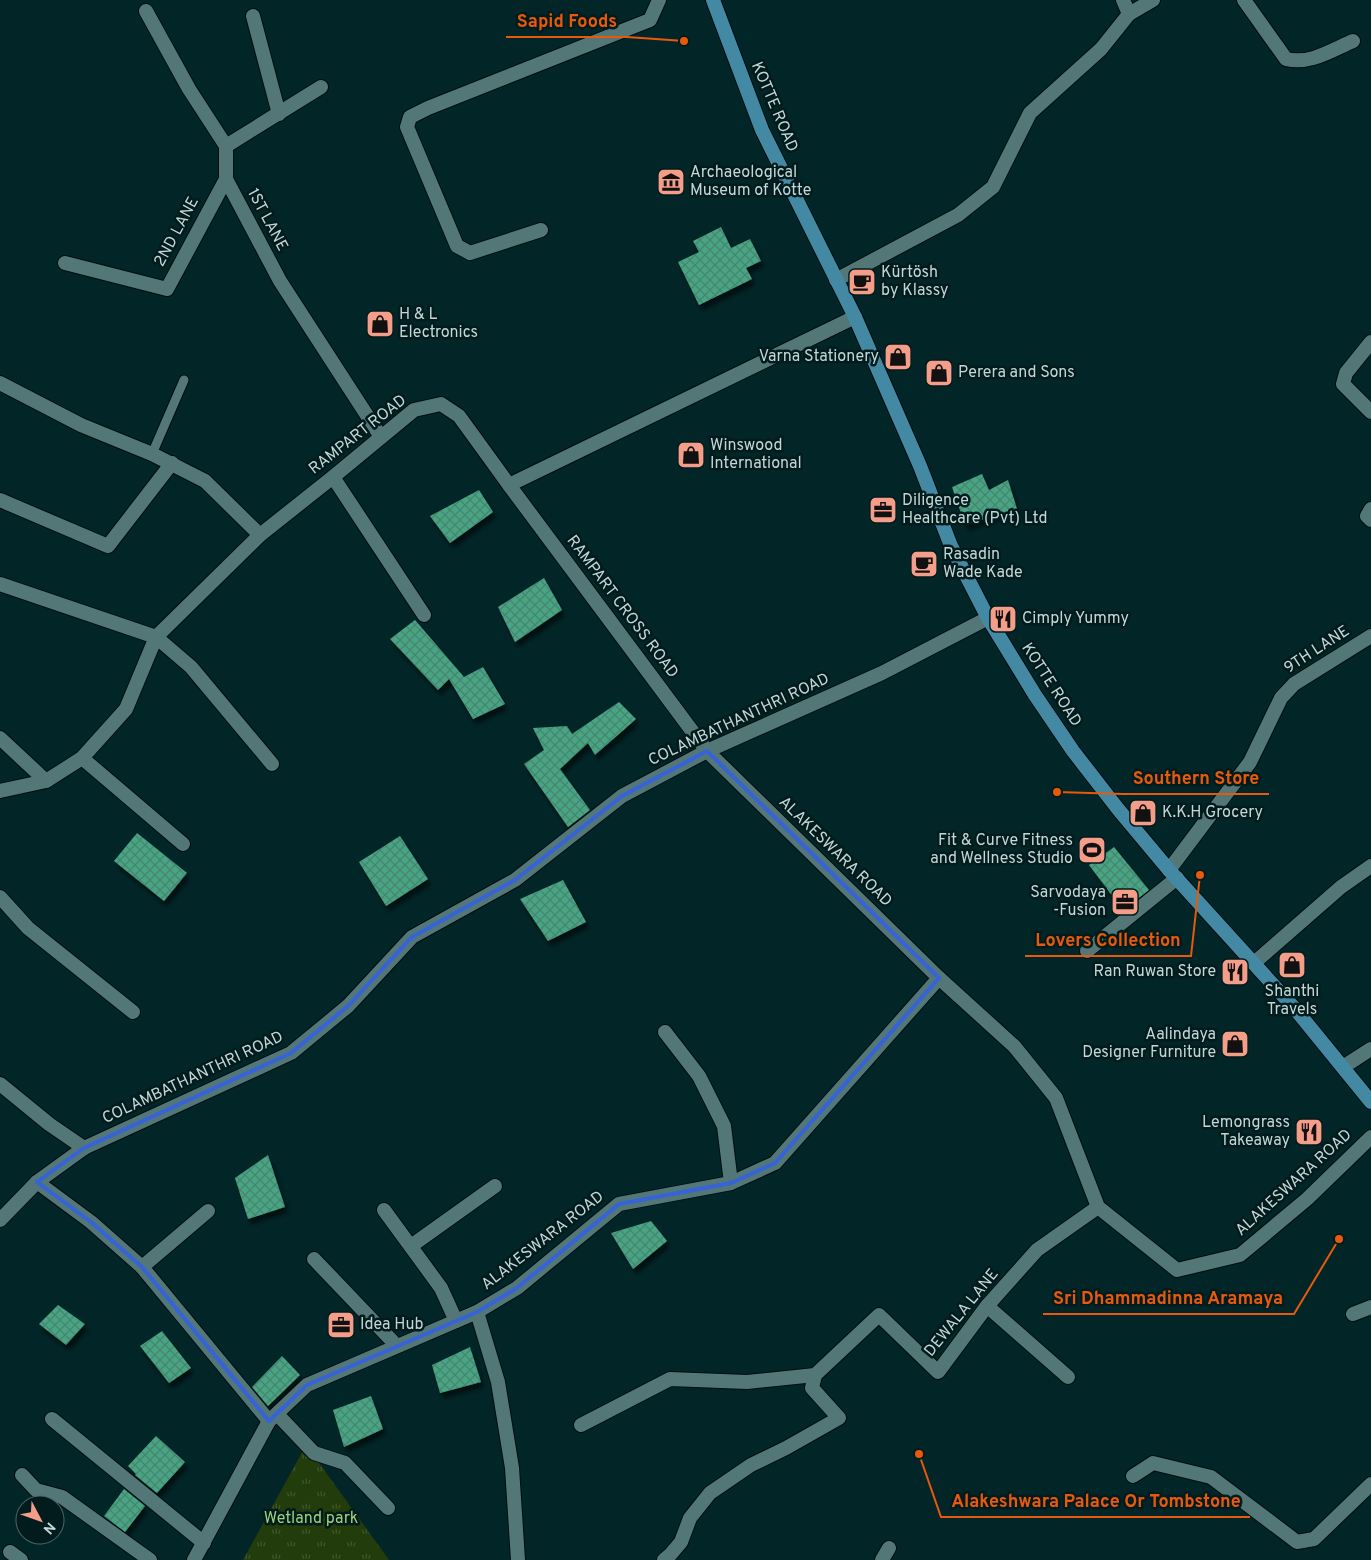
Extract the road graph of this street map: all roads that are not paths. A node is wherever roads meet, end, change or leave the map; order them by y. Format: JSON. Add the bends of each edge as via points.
{"nodes":[{"id":1,"x":659,"y":0,"type":"edge"},
{"id":2,"x":713,"y":0,"type":"edge"},
{"id":3,"x":1123,"y":0,"type":"edge"},
{"id":4,"x":1153,"y":0,"type":"edge"},
{"id":5,"x":1244,"y":0,"type":"edge"},
{"id":6,"x":146,"y":11,"type":"dead end"},
{"id":7,"x":1129,"y":14,"type":"junction"},
{"id":8,"x":253,"y":16,"type":"dead end"},
{"id":9,"x":1354,"y":41,"type":"dead end"},
{"id":10,"x":321,"y":87,"type":"dead end"},
{"id":11,"x":279,"y":114,"type":"junction"},
{"id":12,"x":226,"y":146,"type":"junction"},
{"id":13,"x":226,"y":179,"type":"junction"},
{"id":14,"x":541,"y":230,"type":"dead end"},
{"id":15,"x":65,"y":263,"type":"dead end"},
{"id":16,"x":836,"y":280,"type":"junction"},
{"id":17,"x":855,"y":317,"type":"junction"},
{"id":18,"x":1371,"y":342,"type":"edge"},
{"id":19,"x":184,"y":380,"type":"dead end"},
{"id":20,"x":0,"y":383,"type":"edge"},
{"id":21,"x":1371,"y":412,"type":"edge"},
{"id":22,"x":381,"y":437,"type":"junction"},
{"id":23,"x":152,"y":454,"type":"junction"},
{"id":24,"x":172,"y":463,"type":"junction"},
{"id":25,"x":334,"y":477,"type":"junction"},
{"id":26,"x":509,"y":485,"type":"junction"},
{"id":27,"x":0,"y":500,"type":"edge"},
{"id":28,"x":1371,"y":509,"type":"edge"},
{"id":29,"x":1371,"y":520,"type":"edge"},
{"id":30,"x":260,"y":535,"type":"junction"},
{"id":31,"x":0,"y":584,"type":"edge"},
{"id":32,"x":424,"y":615,"type":"dead end"},
{"id":33,"x":988,"y":618,"type":"junction"},
{"id":34,"x":1371,"y":636,"type":"edge"},
{"id":35,"x":156,"y":637,"type":"junction"},
{"id":36,"x":0,"y":738,"type":"edge"},
{"id":37,"x":707,"y":750,"type":"junction"},
{"id":38,"x":82,"y":758,"type":"junction"},
{"id":39,"x":272,"y":764,"type":"dead end"},
{"id":40,"x":46,"y":781,"type":"junction"},
{"id":41,"x":0,"y":791,"type":"edge"},
{"id":42,"x":183,"y":844,"type":"dead end"},
{"id":43,"x":1371,"y":866,"type":"edge"},
{"id":44,"x":1173,"y":874,"type":"junction"},
{"id":45,"x":0,"y":897,"type":"edge"},
{"id":46,"x":1086,"y":951,"type":"dead end"},
{"id":47,"x":1254,"y":963,"type":"junction"},
{"id":48,"x":939,"y":978,"type":"junction"},
{"id":49,"x":133,"y":1012,"type":"dead end"},
{"id":50,"x":665,"y":1032,"type":"dead end"},
{"id":51,"x":1371,"y":1049,"type":"edge"},
{"id":52,"x":1343,"y":1067,"type":"junction"},
{"id":53,"x":0,"y":1084,"type":"edge"},
{"id":54,"x":1371,"y":1102,"type":"edge"},
{"id":55,"x":1371,"y":1137,"type":"edge"},
{"id":56,"x":84,"y":1148,"type":"junction"},
{"id":57,"x":36,"y":1182,"type":"junction"},
{"id":58,"x":731,"y":1183,"type":"junction"},
{"id":59,"x":495,"y":1186,"type":"dead end"},
{"id":60,"x":1098,"y":1207,"type":"junction"},
{"id":61,"x":384,"y":1210,"type":"dead end"},
{"id":62,"x":208,"y":1211,"type":"dead end"},
{"id":63,"x":0,"y":1220,"type":"edge"},
{"id":64,"x":411,"y":1246,"type":"junction"},
{"id":65,"x":314,"y":1258,"type":"dead end"},
{"id":66,"x":142,"y":1267,"type":"junction"},
{"id":67,"x":988,"y":1306,"type":"junction"},
{"id":68,"x":1371,"y":1307,"type":"edge"},
{"id":69,"x":477,"y":1312,"type":"junction"},
{"id":70,"x":1353,"y":1314,"type":"dead end"},
{"id":71,"x":456,"y":1321,"type":"junction"},
{"id":72,"x":397,"y":1346,"type":"junction"},
{"id":73,"x":815,"y":1375,"type":"junction"},
{"id":74,"x":1068,"y":1377,"type":"dead end"},
{"id":75,"x":273,"y":1418,"type":"junction"},
{"id":76,"x":52,"y":1419,"type":"dead end"},
{"id":77,"x":582,"y":1425,"type":"dead end"},
{"id":78,"x":22,"y":1474,"type":"dead end"},
{"id":79,"x":1133,"y":1476,"type":"dead end"},
{"id":80,"x":1371,"y":1484,"type":"edge"},
{"id":81,"x":388,"y":1508,"type":"dead end"},
{"id":82,"x":204,"y":1543,"type":"junction"},
{"id":83,"x":150,"y":1560,"type":"edge"},
{"id":84,"x":194,"y":1560,"type":"edge"},
{"id":85,"x":518,"y":1560,"type":"edge"},
{"id":86,"x":664,"y":1560,"type":"edge"}],
"edges":[{"from":1,"to":14,"type":"street","via":[[650,20],[410,117],[407,127],[456,246],[470,253]]},
{"from":2,"to":16,"type":"main road","name":"KOTTE ROAD","via":[[762,130]]},
{"from":3,"to":7,"type":"street"},
{"from":4,"to":7,"type":"street"},
{"from":5,"to":9,"type":"street","via":[[1286,59],[1296,62],[1310,59]]},
{"from":6,"to":12,"type":"street","via":[[189,89]]},
{"from":7,"to":16,"type":"street","via":[[1101,49],[1030,113],[993,187],[958,215]]},
{"from":8,"to":11,"type":"street"},
{"from":10,"to":11,"type":"street"},
{"from":11,"to":12,"type":"street"},
{"from":12,"to":13,"type":"street","name":"1ST LANE"},
{"from":13,"to":15,"type":"street","name":"2ND LANE","via":[[167,289]]},
{"from":13,"to":22,"type":"street","name":"1ST LANE","via":[[280,281]]},
{"from":16,"to":17,"type":"main road","name":"KOTTE ROAD"},
{"from":17,"to":26,"type":"street"},
{"from":17,"to":33,"type":"main road","name":"KOTTE ROAD","via":[[951,546]]},
{"from":18,"to":21,"type":"street","via":[[1346,373],[1344,384]]},
{"from":19,"to":23,"type":"lane"},
{"from":20,"to":23,"type":"street","via":[[81,425]]},
{"from":22,"to":25,"type":"street","name":"RAMPART ROAD"},
{"from":22,"to":26,"type":"street","name":"RAMPART ROAD","via":[[414,410],[441,404],[459,416]]},
{"from":23,"to":24,"type":"street"},
{"from":24,"to":27,"type":"street","via":[[108,546]]},
{"from":24,"to":30,"type":"street","via":[[205,481]]},
{"from":25,"to":30,"type":"street","name":"RAMPART ROAD"},
{"from":25,"to":32,"type":"street"},
{"from":26,"to":37,"type":"street","name":"RAMPART CROSS ROAD"},
{"from":28,"to":29,"type":"street","via":[[1367,516]]},
{"from":30,"to":35,"type":"street","name":"RAMPART ROAD"},
{"from":31,"to":35,"type":"street"},
{"from":33,"to":37,"type":"street","name":"COLAMBATHANTHRI ROAD","via":[[882,673]]},
{"from":33,"to":44,"type":"main road","name":"KOTTE ROAD","via":[[1073,751]]},
{"from":34,"to":44,"type":"street","name":"9TH LANE","via":[[1294,684],[1281,698],[1250,762]]},
{"from":35,"to":38,"type":"street","name":"RAMPART ROAD","via":[[126,709]]},
{"from":35,"to":39,"type":"street","via":[[191,666]]},
{"from":36,"to":40,"type":"street"},
{"from":37,"to":48,"type":"street","name":"ALAKESWARA ROAD"},
{"from":37,"to":56,"type":"street","name":"COLAMBATHANTHRI ROAD","via":[[622,796],[515,880],[412,937],[348,1006],[291,1053]]},
{"from":38,"to":40,"type":"street","name":"RAMPART ROAD"},
{"from":38,"to":42,"type":"street"},
{"from":40,"to":41,"type":"street","name":"RAMPART ROAD"},
{"from":43,"to":47,"type":"street","via":[[1341,887]]},
{"from":44,"to":46,"type":"street","name":"9TH LANE"},
{"from":44,"to":47,"type":"main road","name":"KOTTE ROAD"},
{"from":45,"to":49,"type":"street","via":[[28,928]]},
{"from":47,"to":52,"type":"main road","name":"KOTTE ROAD"},
{"from":48,"to":58,"type":"street","name":"ALAKESWARA ROAD","via":[[775,1163]]},
{"from":48,"to":60,"type":"street","name":"ALAKESWARA ROAD","via":[[1014,1046],[1056,1098]]},
{"from":50,"to":58,"type":"street","via":[[699,1076],[724,1126]]},
{"from":51,"to":52,"type":"street"},
{"from":52,"to":54,"type":"main road","name":"KOTTE ROAD"},
{"from":53,"to":56,"type":"street"},
{"from":55,"to":60,"type":"street","name":"ALAKESWARA ROAD","via":[[1307,1199],[1240,1255],[1177,1270]]},
{"from":56,"to":57,"type":"street","name":"COLAMBATHANTHRI ROAD"},
{"from":57,"to":63,"type":"street","name":"COLAMBATHANTHRI ROAD"},
{"from":57,"to":66,"type":"street","via":[[91,1222]]},
{"from":58,"to":69,"type":"street","name":"ALAKESWARA ROAD","via":[[619,1204],[517,1288]]},
{"from":59,"to":64,"type":"street"},
{"from":60,"to":67,"type":"street","name":"DEWALA LANE","via":[[1037,1250]]},
{"from":61,"to":64,"type":"street"},
{"from":62,"to":66,"type":"street"},
{"from":64,"to":71,"type":"street","via":[[441,1288]]},
{"from":65,"to":72,"type":"street"},
{"from":66,"to":75,"type":"street"},
{"from":67,"to":73,"type":"street","name":"DEWALA LANE","via":[[938,1372],[879,1315]]},
{"from":67,"to":74,"type":"street"},
{"from":68,"to":70,"type":"street"},
{"from":69,"to":71,"type":"street","name":"ALAKESWARA ROAD"},
{"from":69,"to":85,"type":"street","via":[[498,1382],[512,1468]]},
{"from":71,"to":72,"type":"street","name":"ALAKESWARA ROAD"},
{"from":72,"to":75,"type":"street","name":"ALAKESWARA ROAD","via":[[307,1385]]},
{"from":73,"to":77,"type":"street","via":[[747,1382],[670,1380]]},
{"from":73,"to":86,"type":"street","via":[[812,1388],[839,1418],[751,1465],[710,1493],[690,1518],[681,1542]]},
{"from":75,"to":81,"type":"street","via":[[314,1453],[345,1463]]},
{"from":75,"to":82,"type":"street","name":"ALAKESWARA ROAD"},
{"from":76,"to":82,"type":"street"},
{"from":78,"to":83,"type":"street","via":[[36,1490],[62,1497]]},
{"from":79,"to":80,"type":"street","via":[[1153,1463],[1211,1477],[1297,1542],[1314,1539]]},
{"from":82,"to":84,"type":"street","name":"ALAKESWARA ROAD"}]}
